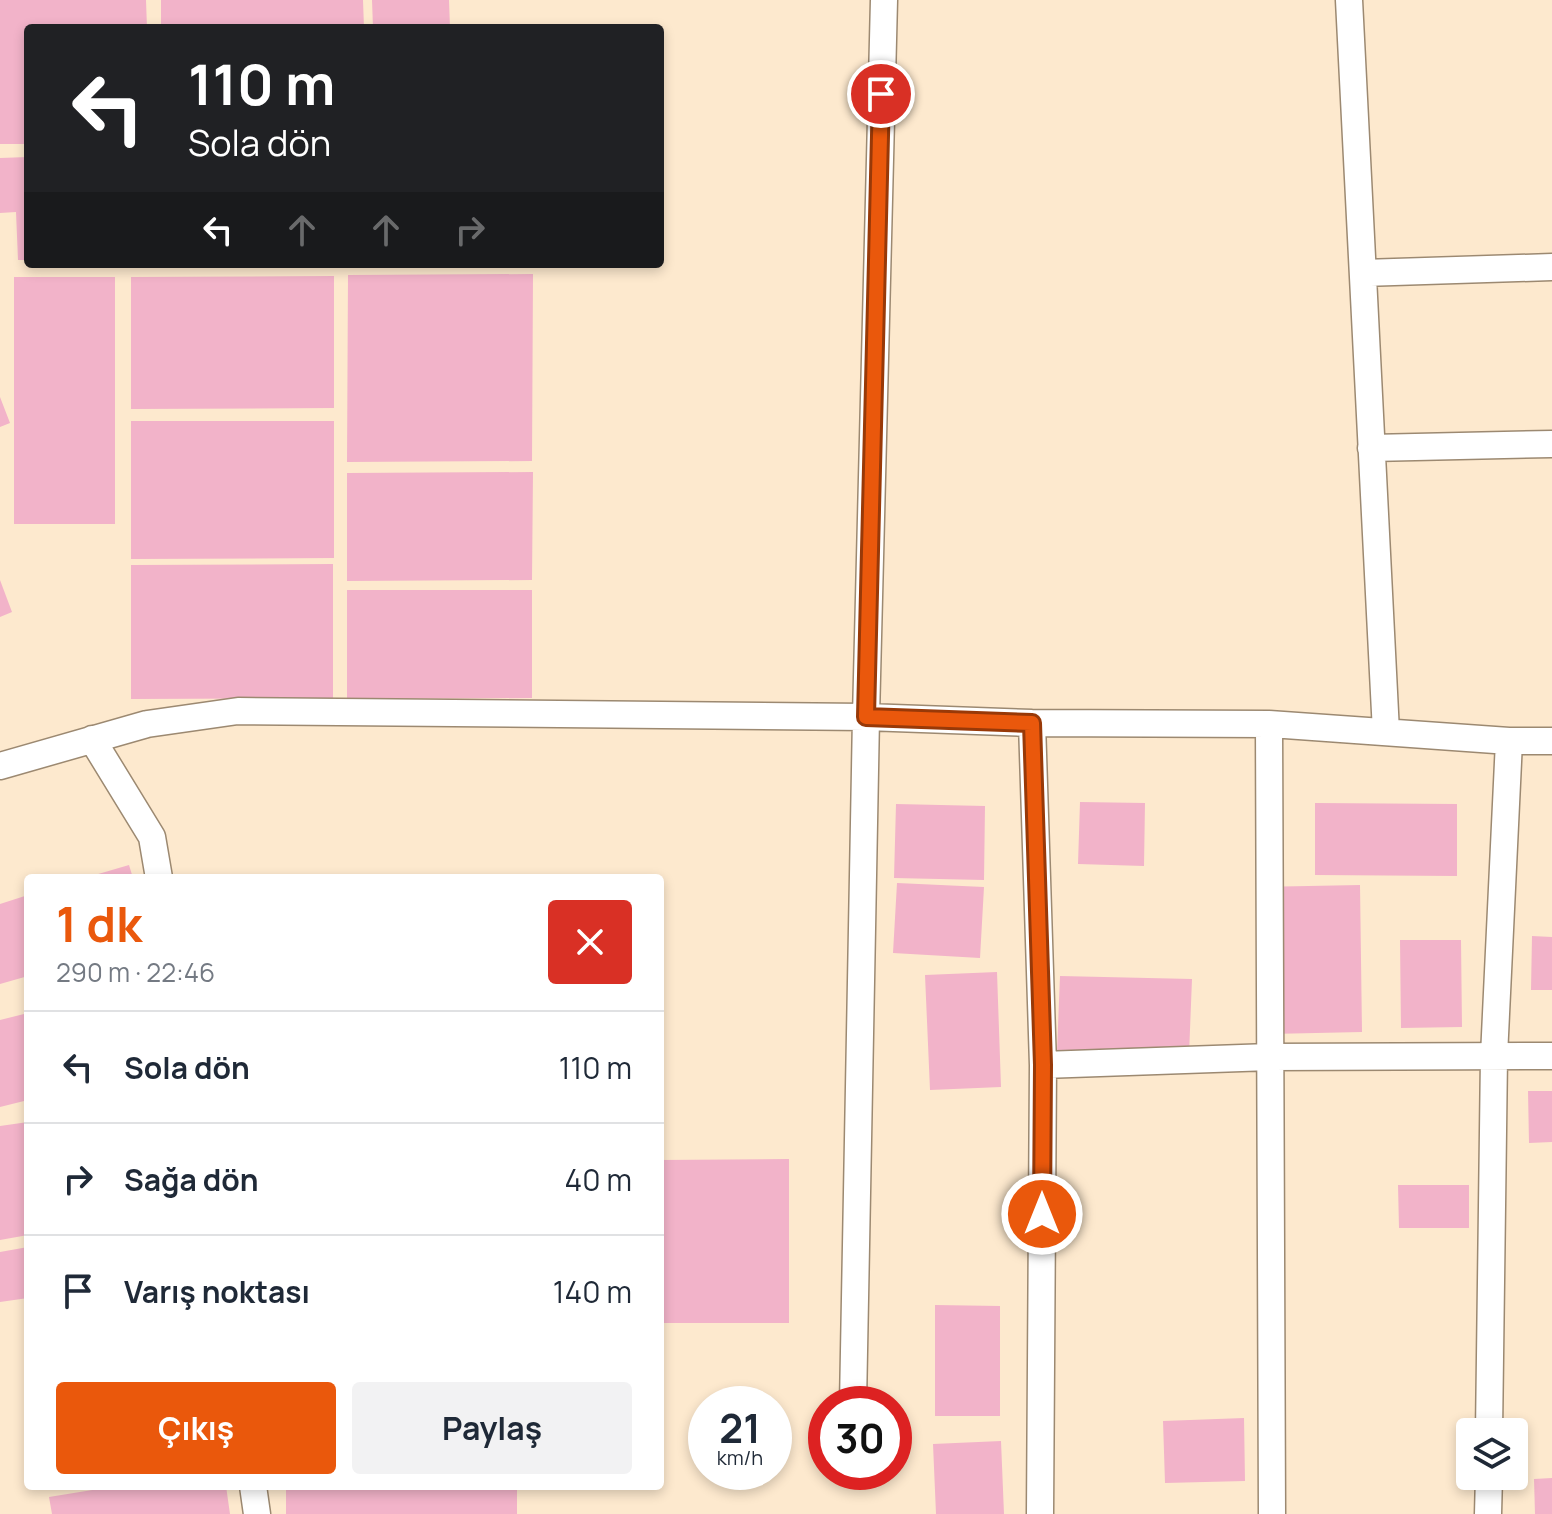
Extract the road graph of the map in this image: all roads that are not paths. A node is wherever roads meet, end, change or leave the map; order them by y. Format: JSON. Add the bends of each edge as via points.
{"nodes":[{"id":1,"x":884,"y":0,"type":"edge"},
{"id":2,"x":1349,"y":0,"type":"edge"},
{"id":3,"x":1552,"y":267,"type":"edge"},
{"id":4,"x":1363,"y":273,"type":"junction"},
{"id":5,"x":1552,"y":444,"type":"edge"},
{"id":6,"x":1371,"y":448,"type":"junction"},
{"id":7,"x":866,"y":717,"type":"junction"},
{"id":8,"x":1032,"y":723,"type":"junction"},
{"id":9,"x":1269,"y":724,"type":"junction"},
{"id":10,"x":1386,"y":732,"type":"junction"},
{"id":11,"x":92,"y":739,"type":"junction"},
{"id":12,"x":1509,"y":741,"type":"junction"},
{"id":13,"x":1552,"y":741,"type":"edge"},
{"id":14,"x":0,"y":766,"type":"edge"},
{"id":15,"x":158,"y":874,"type":"edge"},
{"id":16,"x":1494,"y":1056,"type":"junction"},
{"id":17,"x":1552,"y":1056,"type":"edge"},
{"id":18,"x":1270,"y":1057,"type":"junction"},
{"id":19,"x":1043,"y":1065,"type":"junction"},
{"id":20,"x":853,"y":1386,"type":"edge"},
{"id":21,"x":1489,"y":1418,"type":"edge"},
{"id":22,"x":254,"y":1490,"type":"edge"},
{"id":23,"x":1489,"y":1490,"type":"edge"},
{"id":24,"x":257,"y":1514,"type":"edge"},
{"id":25,"x":1040,"y":1514,"type":"edge"},
{"id":26,"x":1272,"y":1514,"type":"edge"},
{"id":27,"x":1488,"y":1514,"type":"edge"}],
"edges":[{"from":1,"to":7,"type":"street"},
{"from":2,"to":4,"type":"street"},
{"from":3,"to":4,"type":"street"},
{"from":4,"to":6,"type":"street"},
{"from":5,"to":6,"type":"street"},
{"from":6,"to":10,"type":"street"},
{"from":7,"to":8,"type":"street"},
{"from":7,"to":11,"type":"street","via":[[238,711],[147,724]]},
{"from":7,"to":20,"type":"street"},
{"from":8,"to":9,"type":"street"},
{"from":8,"to":19,"type":"street"},
{"from":9,"to":10,"type":"street"},
{"from":9,"to":18,"type":"street"},
{"from":10,"to":12,"type":"street"},
{"from":11,"to":14,"type":"street"},
{"from":11,"to":15,"type":"street","via":[[152,837]]},
{"from":12,"to":13,"type":"street"},
{"from":12,"to":16,"type":"street"},
{"from":16,"to":17,"type":"street"},
{"from":16,"to":18,"type":"street"},
{"from":16,"to":21,"type":"street"},
{"from":18,"to":19,"type":"street"},
{"from":18,"to":26,"type":"street"},
{"from":19,"to":25,"type":"street"},
{"from":22,"to":24,"type":"street"},
{"from":23,"to":27,"type":"street"}]}
